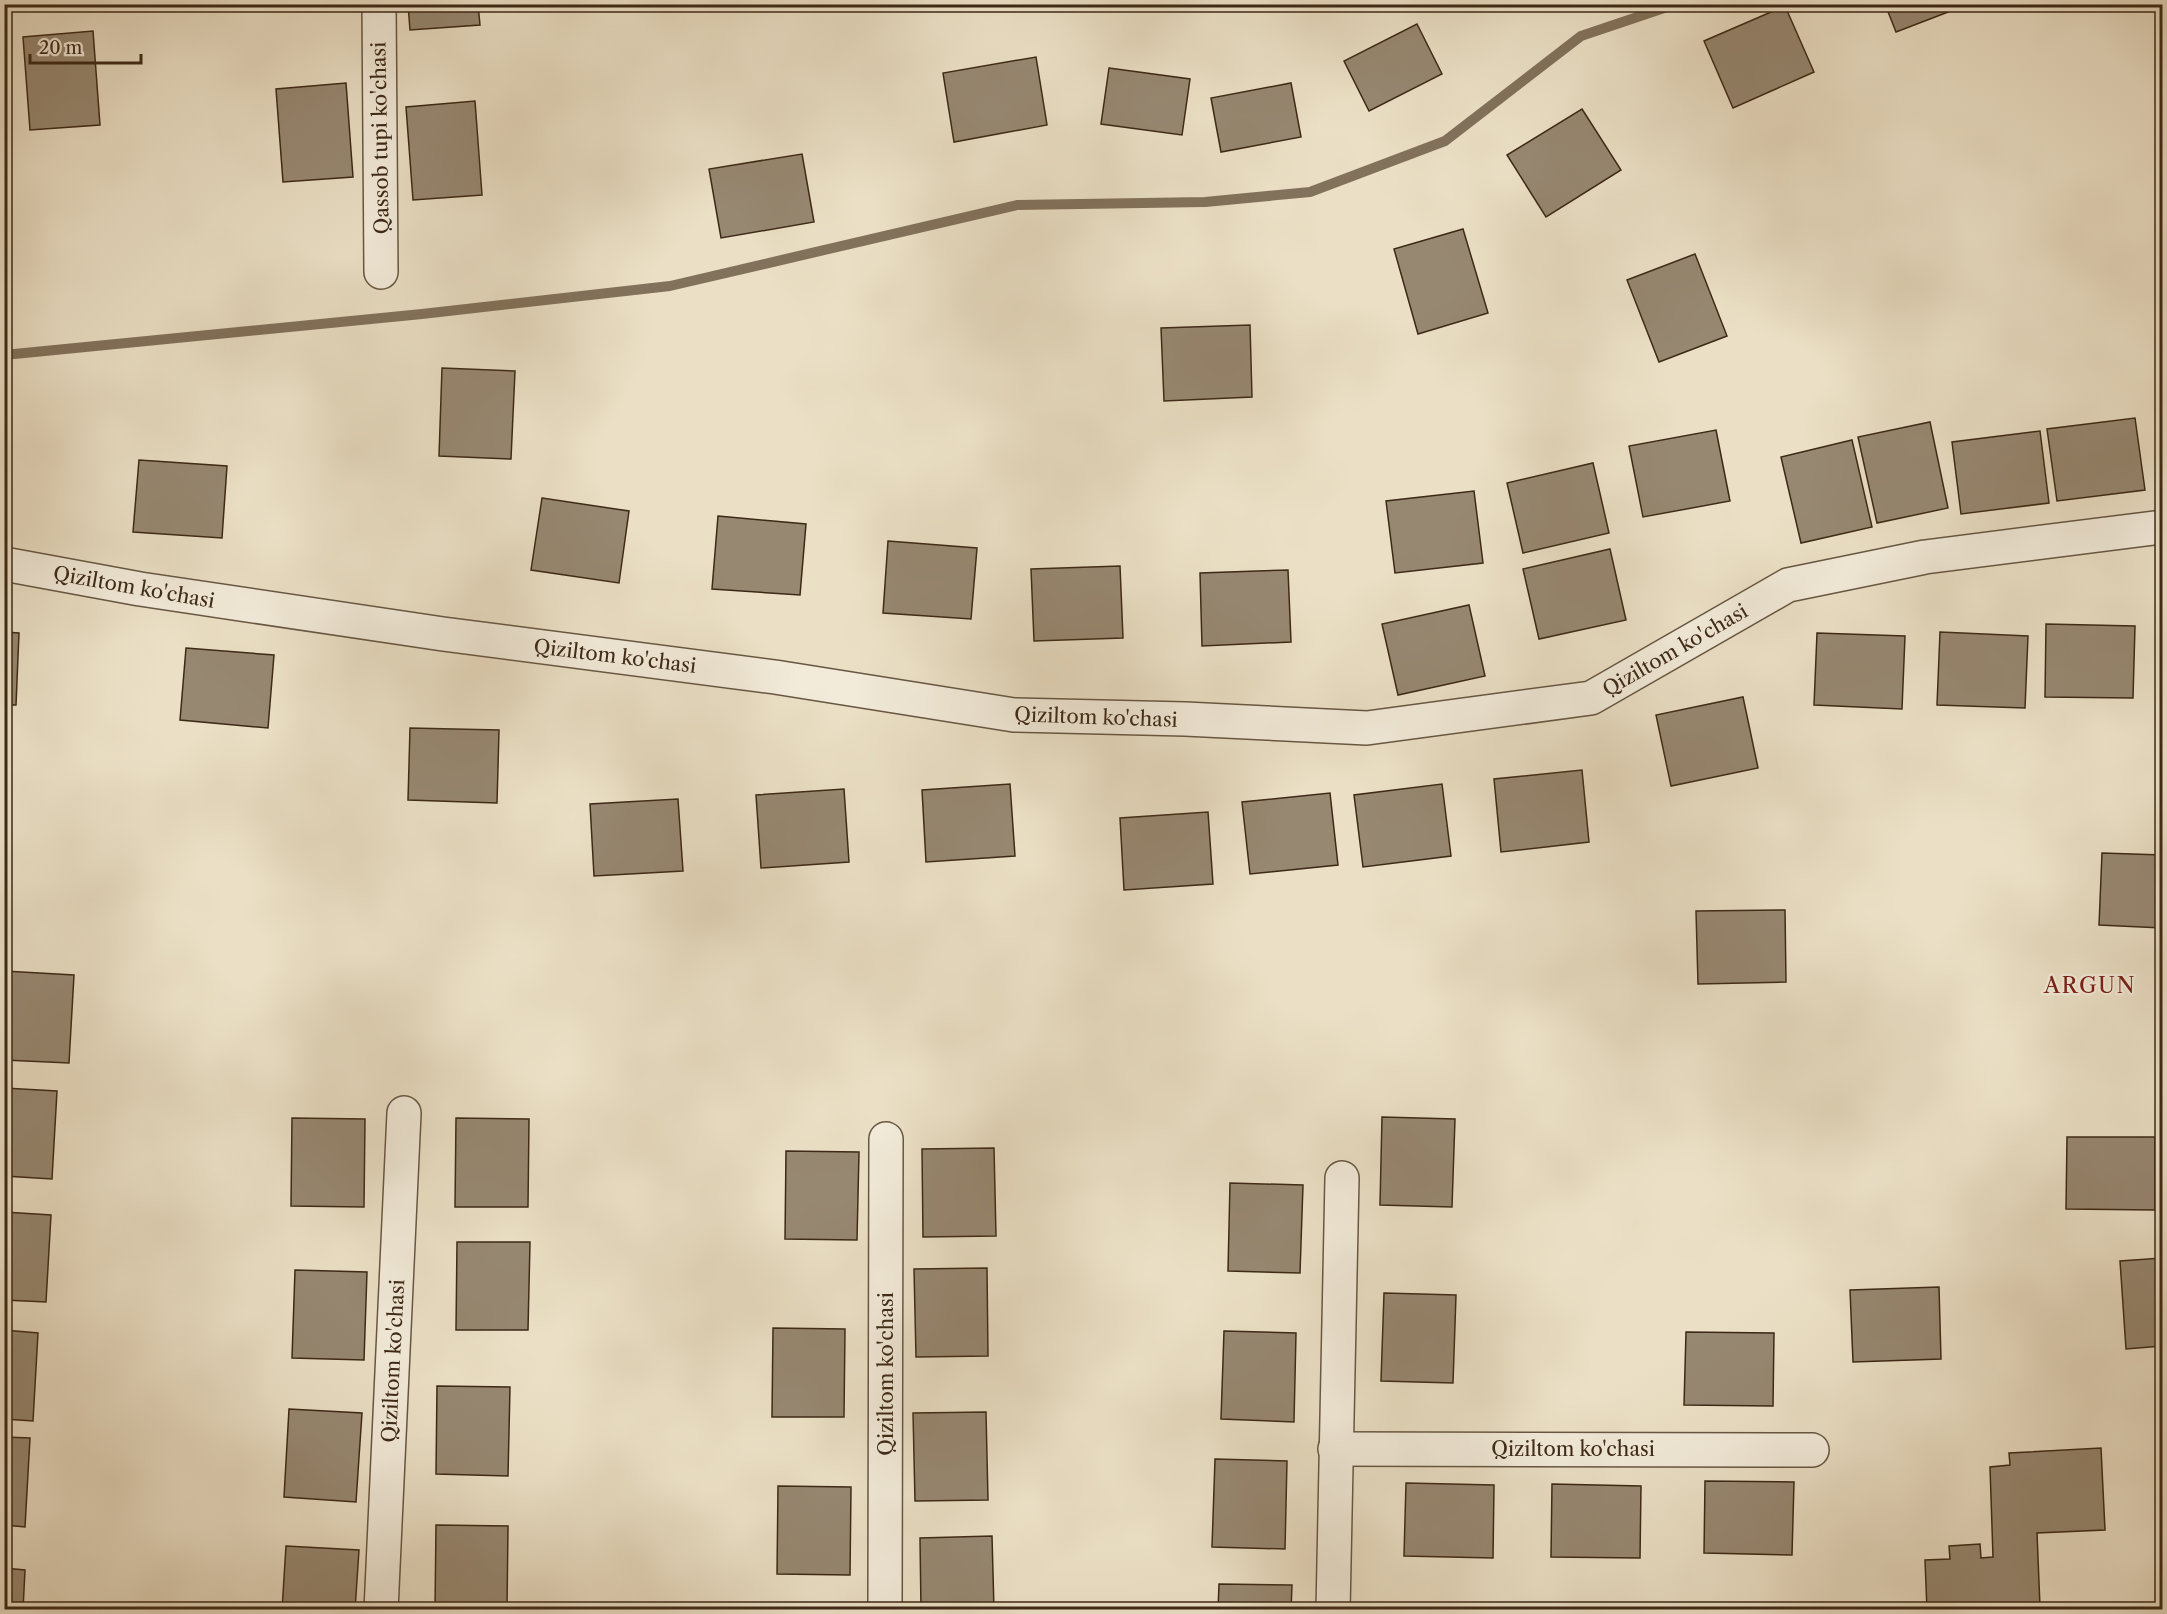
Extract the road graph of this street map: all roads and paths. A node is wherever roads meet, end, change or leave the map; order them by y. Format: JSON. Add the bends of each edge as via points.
{"nodes":[{"id":1,"x":379,"y":4,"type":"edge"},
{"id":2,"x":381,"y":272,"type":"dead end"},
{"id":3,"x":2163,"y":526,"type":"edge"},
{"id":4,"x":4,"y":564,"type":"edge"},
{"id":5,"x":404,"y":1113,"type":"dead end"},
{"id":6,"x":886,"y":1139,"type":"dead end"},
{"id":7,"x":1342,"y":1178,"type":"dead end"},
{"id":8,"x":1335,"y":1449,"type":"junction"},
{"id":9,"x":1812,"y":1450,"type":"dead end"},
{"id":10,"x":381,"y":1610,"type":"edge"},
{"id":11,"x":885,"y":1610,"type":"edge"},
{"id":12,"x":1333,"y":1610,"type":"edge"}],
"edges":[{"from":1,"to":2,"type":"street","name":"Qassob tupi ko'chasi"},
{"from":3,"to":4,"type":"street","name":"Qiziltom ko'chasi","via":[[1925,557],[1788,585],[1591,698],[1367,728],[1014,715],[775,676],[443,634],[151,591]]},
{"from":5,"to":10,"type":"street","name":"Qiziltom ko'chasi"},
{"from":6,"to":11,"type":"street","name":"Qiziltom ko'chasi"},
{"from":7,"to":8,"type":"street"},
{"from":8,"to":9,"type":"street","name":"Qiziltom ko'chasi"},
{"from":8,"to":12,"type":"street"}]}
